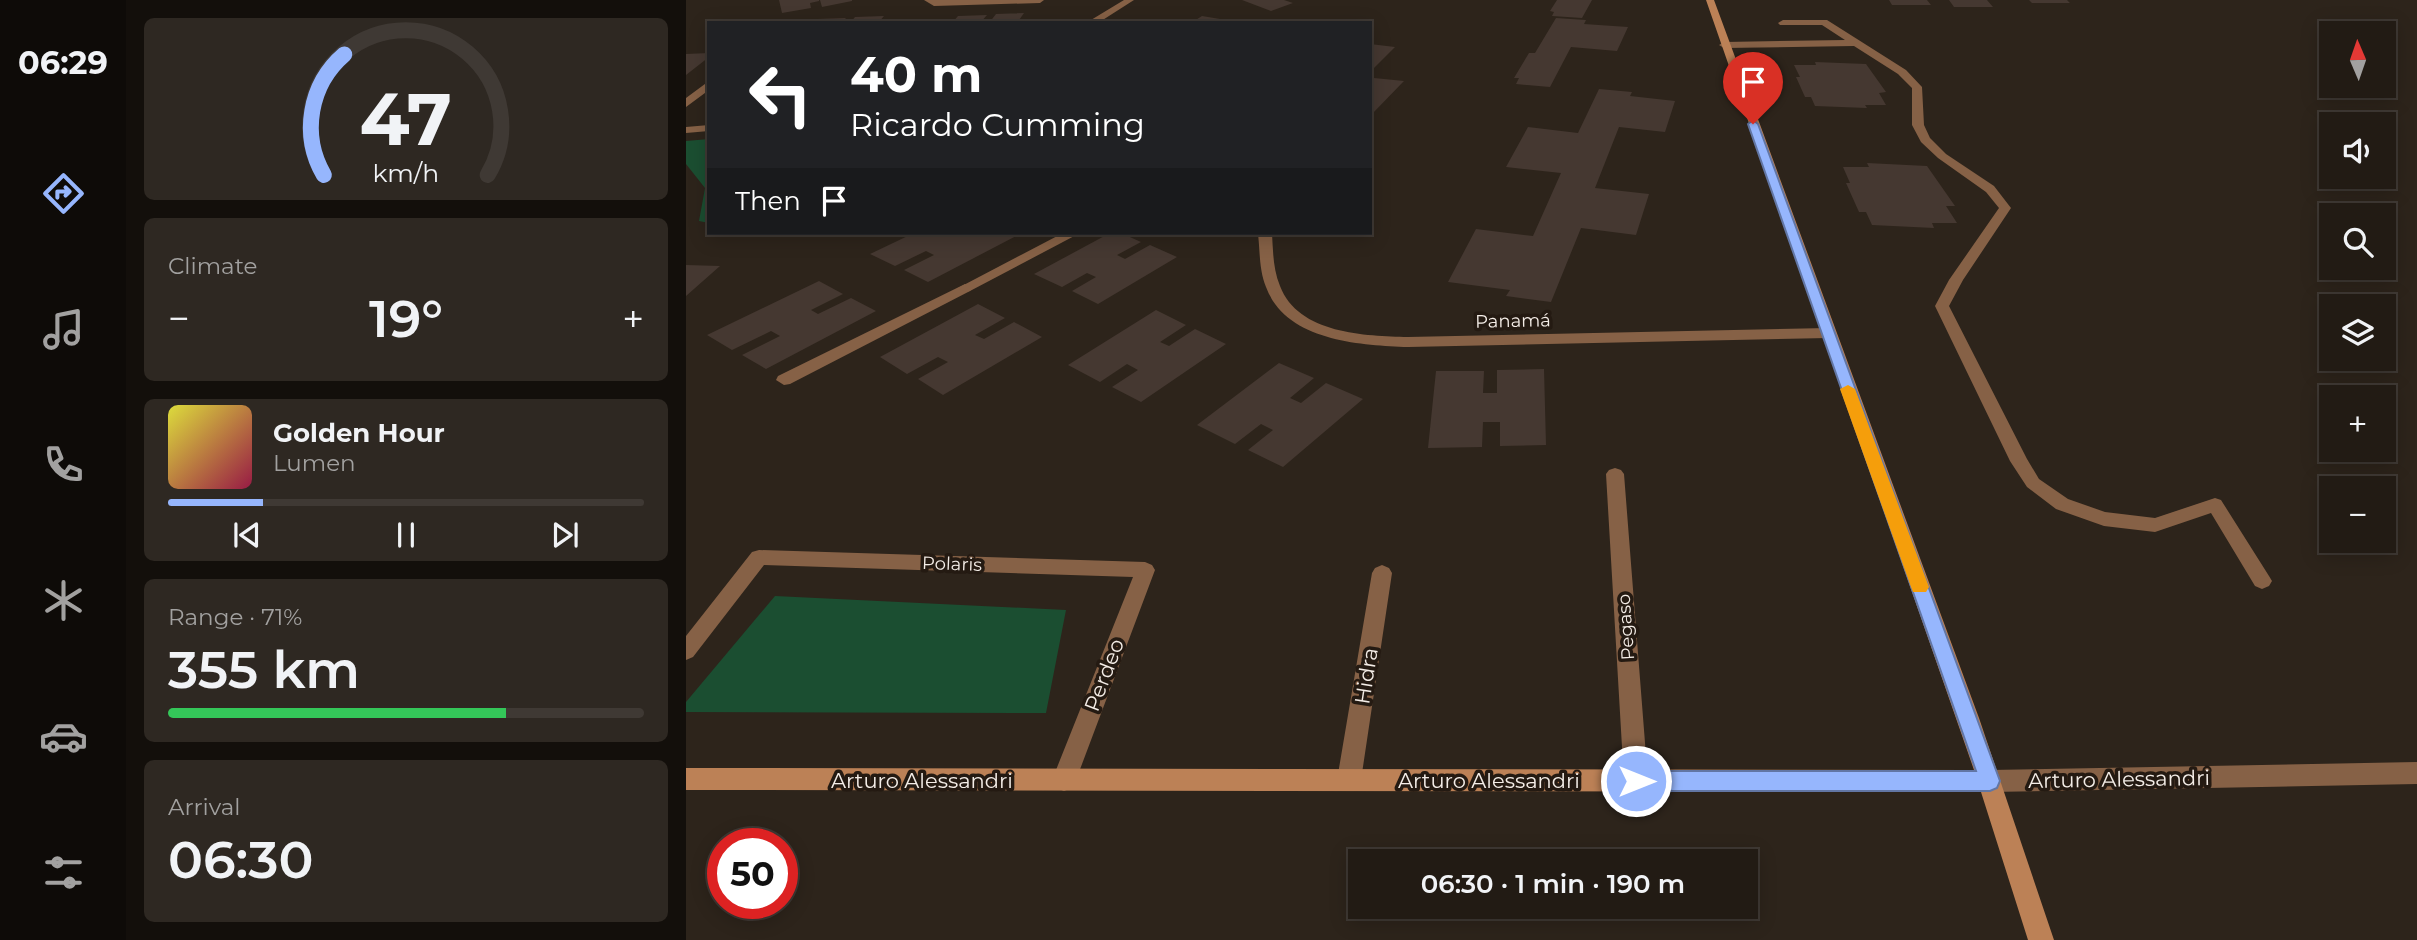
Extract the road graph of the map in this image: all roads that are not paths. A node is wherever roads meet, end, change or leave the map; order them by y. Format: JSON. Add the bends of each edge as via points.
{"nodes":[{"id":1,"x":928,"y":0,"type":"edge"},
{"id":2,"x":1040,"y":0,"type":"edge"},
{"id":3,"x":1130,"y":0,"type":"edge"},
{"id":4,"x":1710,"y":0,"type":"edge"},
{"id":5,"x":1094,"y":21,"type":"edge"},
{"id":6,"x":1783,"y":23,"type":"dead end"},
{"id":7,"x":1856,"y":43,"type":"junction"},
{"id":8,"x":1724,"y":45,"type":"junction"},
{"id":9,"x":707,"y":86,"type":"edge"},
{"id":10,"x":686,"y":104,"type":"edge"},
{"id":11,"x":707,"y":128,"type":"edge"},
{"id":12,"x":686,"y":130,"type":"edge"},
{"id":13,"x":1069,"y":235,"type":"edge"},
{"id":14,"x":1265,"y":235,"type":"edge"},
{"id":15,"x":1828,"y":333,"type":"junction"},
{"id":16,"x":783,"y":380,"type":"dead end"},
{"id":17,"x":1615,"y":474,"type":"dead end"},
{"id":18,"x":1145,"y":570,"type":"joint"},
{"id":19,"x":1382,"y":573,"type":"dead end"},
{"id":20,"x":2262,"y":582,"type":"dead end"},
{"id":21,"x":686,"y":651,"type":"edge"},
{"id":22,"x":2417,"y":773,"type":"edge"},
{"id":23,"x":686,"y":779,"type":"edge"},
{"id":24,"x":1064,"y":780,"type":"junction"},
{"id":25,"x":1349,"y":780,"type":"junction"},
{"id":26,"x":1636,"y":781,"type":"junction"},
{"id":27,"x":1990,"y":781,"type":"junction"},
{"id":28,"x":2041,"y":940,"type":"edge"}],
"edges":[{"from":1,"to":2,"type":"street"},
{"from":3,"to":5,"type":"street"},
{"from":4,"to":8,"type":"main road"},
{"from":6,"to":7,"type":"street","via":[[1824,22]]},
{"from":7,"to":8,"type":"street"},
{"from":7,"to":20,"type":"street","via":[[1917,87],[1918,125],[1925,140],[1990,189],[2005,208],[1941,306],[2033,483],[2062,504],[2104,519],[2155,525],[2215,505]]},
{"from":8,"to":15,"type":"main road"},
{"from":9,"to":10,"type":"street"},
{"from":11,"to":12,"type":"street"},
{"from":13,"to":16,"type":"street"},
{"from":14,"to":15,"type":"street","name":"Panamá","via":[[1270,278],[1284,304],[1314,325],[1358,338],[1408,342]]},
{"from":15,"to":27,"type":"main road"},
{"from":17,"to":26,"type":"street","name":"Pegaso"},
{"from":18,"to":21,"type":"street","name":"Polaris","via":[[759,557]]},
{"from":18,"to":24,"type":"street","name":"Perdeo"},
{"from":19,"to":25,"type":"street","name":"Hidra"},
{"from":22,"to":27,"type":"street","name":"Arturo Alessandri"},
{"from":23,"to":24,"type":"main road","name":"Arturo Alessandri"},
{"from":24,"to":25,"type":"main road","name":"Arturo Alessandri"},
{"from":25,"to":26,"type":"main road","name":"Arturo Alessandri"},
{"from":26,"to":27,"type":"main road","name":"Arturo Alessandri"},
{"from":27,"to":28,"type":"main road"}]}
